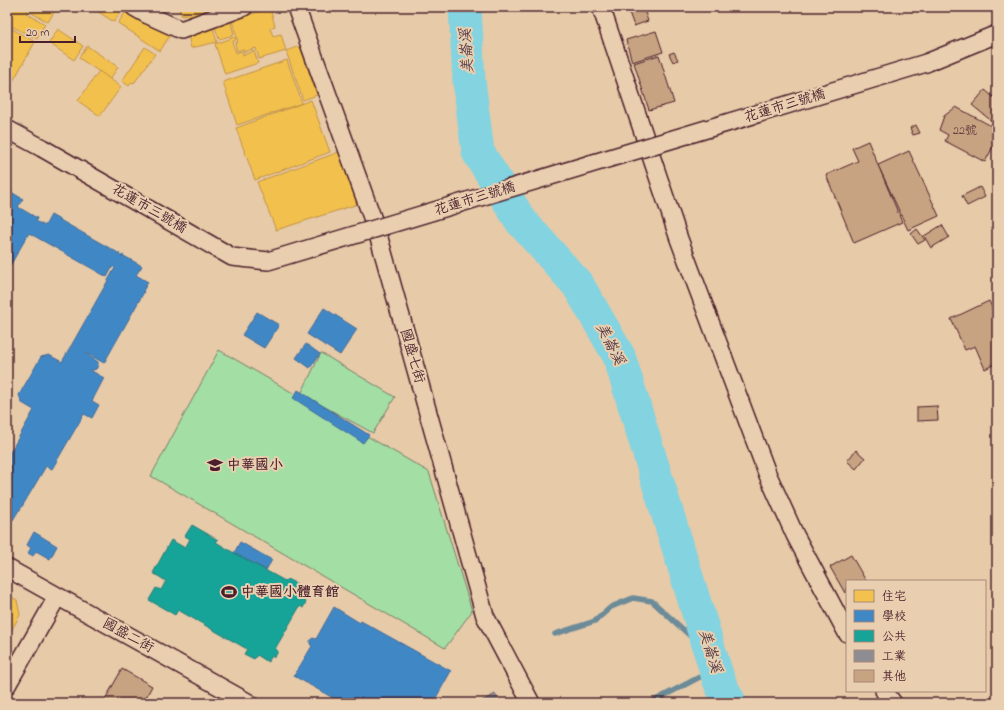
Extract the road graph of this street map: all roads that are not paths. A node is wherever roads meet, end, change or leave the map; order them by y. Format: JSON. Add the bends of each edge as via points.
{"nodes":[{"id":1,"x":134,"y":7,"type":"edge"},
{"id":2,"x":244,"y":7,"type":"edge"},
{"id":3,"x":296,"y":7,"type":"edge"},
{"id":4,"x":601,"y":7,"type":"edge"},
{"id":5,"x":997,"y":34,"type":"edge"},
{"id":6,"x":7,"y":129,"type":"edge"},
{"id":7,"x":7,"y":568,"type":"edge"},
{"id":8,"x":57,"y":597,"type":"junction"},
{"id":9,"x":846,"y":631,"type":"edge"},
{"id":10,"x":7,"y":685,"type":"edge"},
{"id":11,"x":885,"y":692,"type":"edge"},
{"id":12,"x":249,"y":703,"type":"edge"},
{"id":13,"x":532,"y":703,"type":"edge"},
{"id":14,"x":893,"y":703,"type":"edge"}],
"edges":[{"from":1,"to":2,"type":"street","via":[[181,30]]},
{"from":3,"to":13,"type":"street","name":"國盛七街","via":[[377,231],[485,616]]},
{"from":4,"to":9,"type":"street","via":[[679,239],[767,473],[795,535]]},
{"from":5,"to":6,"type":"street","name":"花蓮市三號橋","bridge":true,"via":[[926,63],[268,261],[232,257]]},
{"from":7,"to":8,"type":"street","name":"國盛二街"},
{"from":8,"to":10,"type":"street"},
{"from":8,"to":12,"type":"street","name":"國盛二街"},
{"from":11,"to":14,"type":"street"}]}
